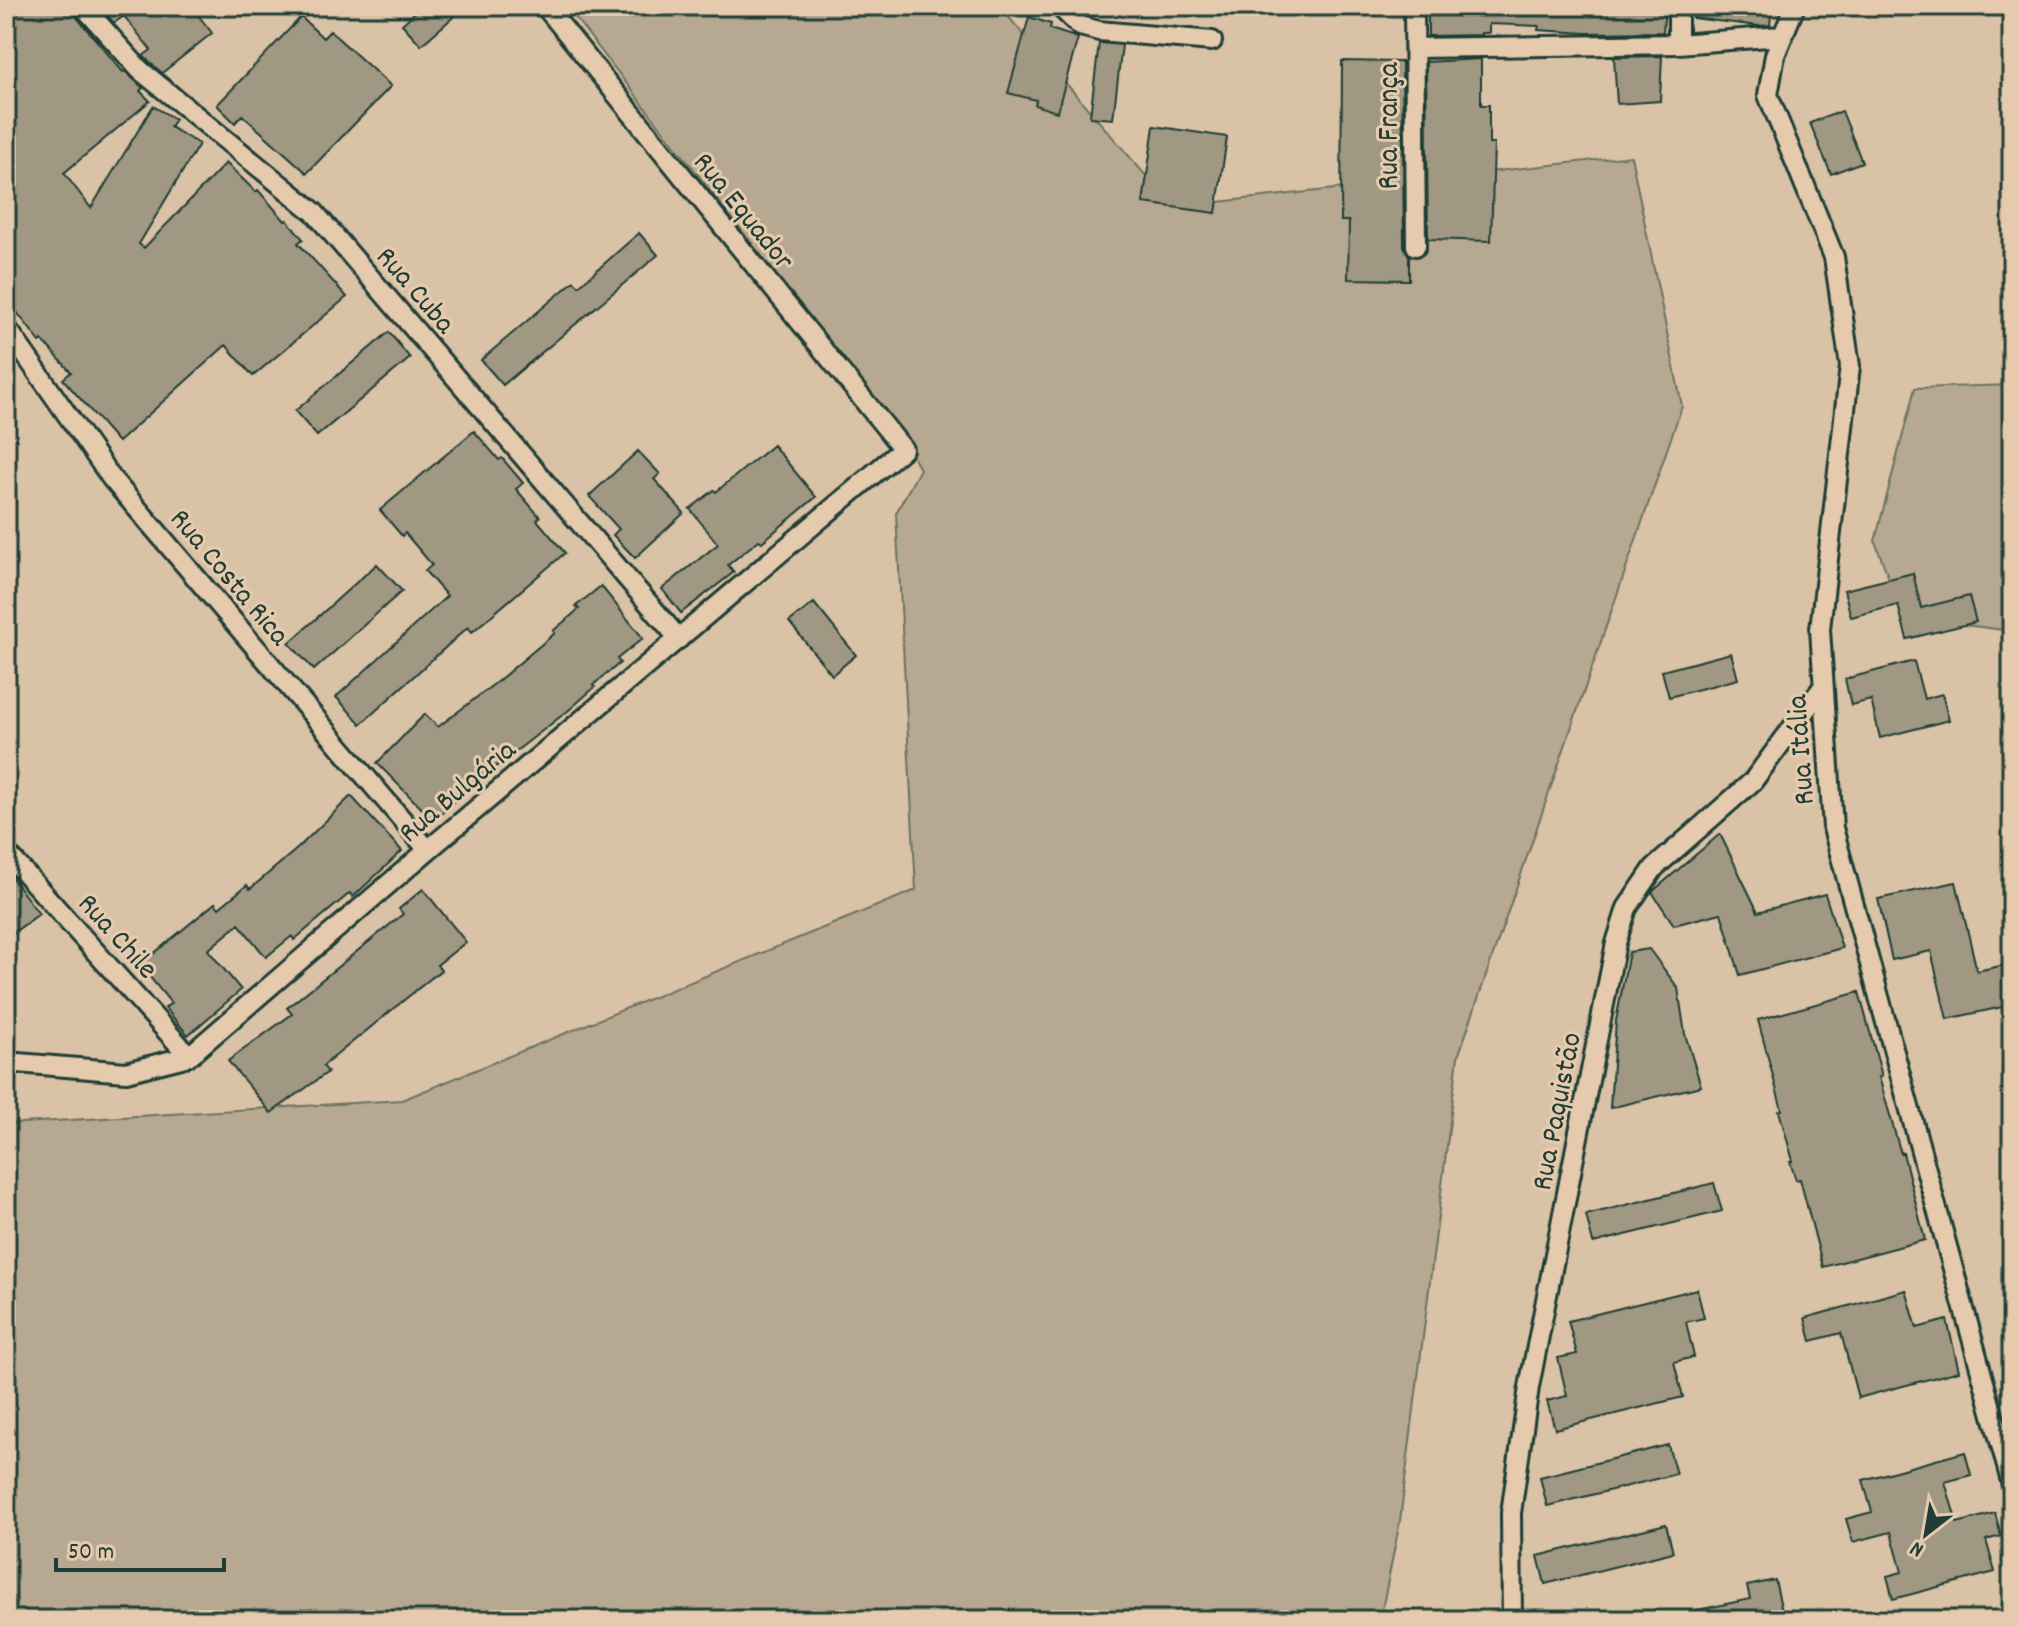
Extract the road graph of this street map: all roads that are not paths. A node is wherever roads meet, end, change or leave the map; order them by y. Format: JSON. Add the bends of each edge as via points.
{"nodes":[{"id":1,"x":83,"y":6,"type":"edge"},
{"id":2,"x":545,"y":6,"type":"edge"},
{"id":3,"x":1059,"y":6,"type":"edge"},
{"id":4,"x":1414,"y":6,"type":"edge"},
{"id":5,"x":1678,"y":6,"type":"edge"},
{"id":6,"x":1795,"y":6,"type":"edge"},
{"id":7,"x":1781,"y":36,"type":"junction"},
{"id":8,"x":1212,"y":41,"type":"dead end"},
{"id":9,"x":1678,"y":44,"type":"junction"},
{"id":10,"x":1415,"y":48,"type":"junction"},
{"id":11,"x":1416,"y":246,"type":"dead end"},
{"id":12,"x":6,"y":327,"type":"edge"},
{"id":13,"x":13,"y":352,"type":"edge"},
{"id":14,"x":903,"y":449,"type":"joint"},
{"id":15,"x":679,"y":639,"type":"junction"},
{"id":16,"x":1822,"y":688,"type":"junction"},
{"id":17,"x":428,"y":850,"type":"junction"},
{"id":18,"x":6,"y":852,"type":"edge"},
{"id":19,"x":189,"y":1056,"type":"junction"},
{"id":20,"x":6,"y":1062,"type":"edge"},
{"id":21,"x":2012,"y":1485,"type":"edge"},
{"id":22,"x":1512,"y":1620,"type":"edge"}],
"edges":[{"from":1,"to":15,"type":"street","name":"Rua Cuba","via":[[140,70],[314,212]]},
{"from":2,"to":14,"type":"street","name":"Rua Equador"},
{"from":3,"to":8,"type":"street","via":[[1080,26],[1099,31]]},
{"from":4,"to":10,"type":"street","name":"Rua França"},
{"from":5,"to":9,"type":"street"},
{"from":6,"to":7,"type":"street","name":"Rua Itália"},
{"from":7,"to":9,"type":"street"},
{"from":7,"to":16,"type":"street","name":"Rua Itália","via":[[1768,95],[1834,257],[1850,366],[1820,629]]},
{"from":9,"to":10,"type":"street"},
{"from":10,"to":11,"type":"street","name":"Rua França"},
{"from":12,"to":13,"type":"street","name":"Rua Costa Rica"},
{"from":13,"to":17,"type":"street","name":"Rua Costa Rica","via":[[112,479]]},
{"from":14,"to":15,"type":"street","name":"Rua Bulgária"},
{"from":15,"to":17,"type":"street","name":"Rua Bulgária"},
{"from":16,"to":21,"type":"street","name":"Rua Itália","via":[[1833,828]]},
{"from":16,"to":22,"type":"street","name":"Rua Paquistão","via":[[1753,781],[1654,868],[1627,908],[1529,1387],[1511,1513]]},
{"from":17,"to":19,"type":"street","name":"Rua Bulgária"},
{"from":18,"to":19,"type":"street","name":"Rua Chile"},
{"from":19,"to":20,"type":"street","name":"Rua Bulgária","via":[[126,1072]]}]}
